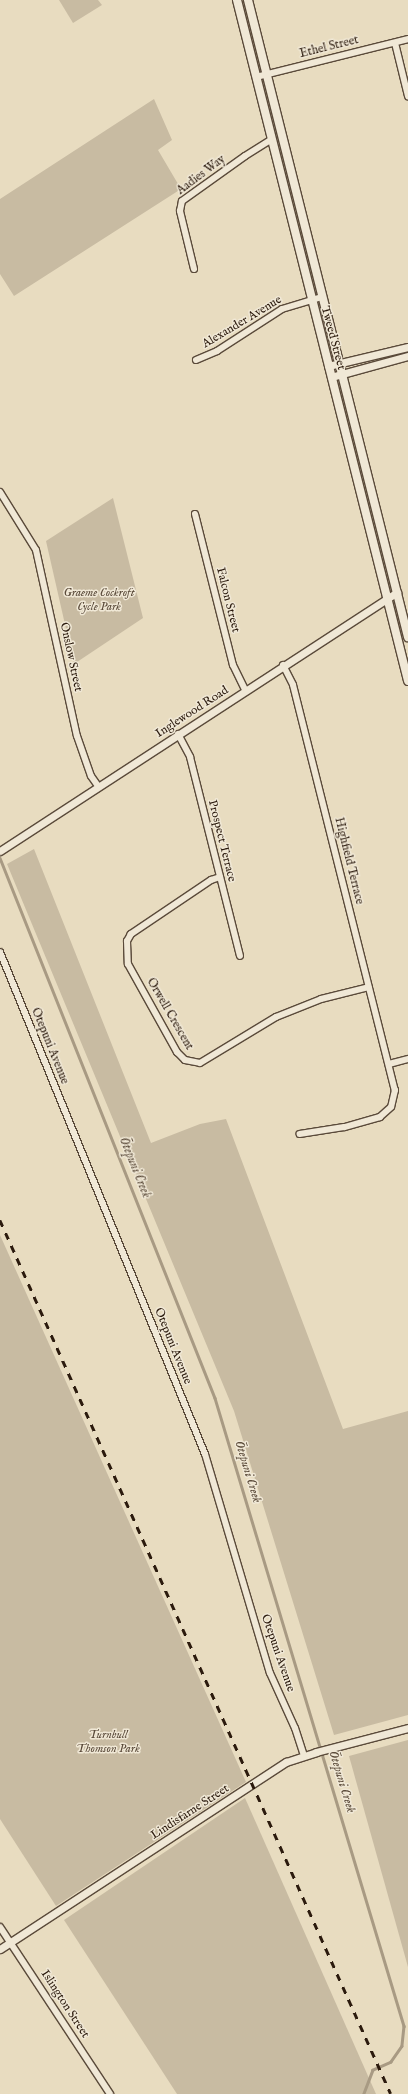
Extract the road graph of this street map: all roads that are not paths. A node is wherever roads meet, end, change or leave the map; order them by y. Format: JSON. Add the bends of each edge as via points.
{"nodes":[{"id":1,"x":236,"y":0,"type":"edge"},
{"id":2,"x":248,"y":0,"type":"edge"},
{"id":3,"x":408,"y":39,"type":"edge"},
{"id":4,"x":395,"y":43,"type":"junction"},
{"id":5,"x":266,"y":74,"type":"junction"},
{"id":6,"x":256,"y":77,"type":"junction"},
{"id":7,"x":408,"y":96,"type":"edge"},
{"id":8,"x":271,"y":140,"type":"junction"},
{"id":9,"x":194,"y":269,"type":"dead end"},
{"id":10,"x":322,"y":297,"type":"junction"},
{"id":11,"x":310,"y":300,"type":"junction"},
{"id":12,"x":408,"y":347,"type":"edge"},
{"id":13,"x":408,"y":356,"type":"edge"},
{"id":14,"x":196,"y":360,"type":"dead end"},
{"id":15,"x":339,"y":363,"type":"junction"},
{"id":16,"x":328,"y":366,"type":"junction"},
{"id":17,"x":342,"y":374,"type":"junction"},
{"id":18,"x":331,"y":377,"type":"junction"},
{"id":19,"x":0,"y":492,"type":"edge"},
{"id":20,"x":195,"y":514,"type":"dead end"},
{"id":21,"x":381,"y":528,"type":"junction"},
{"id":22,"x":370,"y":530,"type":"junction"},
{"id":23,"x":397,"y":592,"type":"junction"},
{"id":24,"x":387,"y":597,"type":"junction"},
{"id":25,"x":408,"y":637,"type":"edge"},
{"id":26,"x":283,"y":665,"type":"junction"},
{"id":27,"x":408,"y":681,"type":"edge"},
{"id":28,"x":245,"y":690,"type":"junction"},
{"id":29,"x":178,"y":734,"type":"junction"},
{"id":30,"x":98,"y":786,"type":"junction"},
{"id":31,"x":0,"y":851,"type":"edge"},
{"id":32,"x":220,"y":877,"type":"junction"},
{"id":33,"x":0,"y":952,"type":"edge"},
{"id":34,"x":240,"y":956,"type":"dead end"},
{"id":35,"x":369,"y":987,"type":"junction"},
{"id":36,"x":408,"y":1059,"type":"edge"},
{"id":37,"x":389,"y":1064,"type":"junction"},
{"id":38,"x":300,"y":1134,"type":"dead end"},
{"id":39,"x":408,"y":1728,"type":"edge"},
{"id":40,"x":304,"y":1755,"type":"junction"},
{"id":41,"x":0,"y":1927,"type":"edge"},
{"id":42,"x":11,"y":1942,"type":"junction"},
{"id":43,"x":0,"y":1949,"type":"edge"},
{"id":44,"x":110,"y":2094,"type":"edge"}],
"edges":[{"from":1,"to":6,"type":"main road","name":"Tweed Street"},
{"from":2,"to":5,"type":"main road","name":"Tweed Street"},
{"from":3,"to":4,"type":"street","name":"Ethel Street"},
{"from":4,"to":5,"type":"street","name":"Ethel Street"},
{"from":4,"to":7,"type":"street"},
{"from":5,"to":6,"type":"street","name":"Ethel Street"},
{"from":5,"to":10,"type":"main road","name":"Tweed Street"},
{"from":6,"to":8,"type":"main road","name":"Tweed Street"},
{"from":8,"to":9,"type":"street","name":"Aadies Way","via":[[244,156],[182,201],[180,211]]},
{"from":8,"to":11,"type":"main road","name":"Tweed Street"},
{"from":10,"to":11,"type":"street","name":"Alexander Avenue"},
{"from":10,"to":15,"type":"main road","name":"Tweed Street"},
{"from":11,"to":14,"type":"street","name":"Alexander Avenue","via":[[282,309],[217,351]]},
{"from":11,"to":16,"type":"main road","name":"Tweed Street"},
{"from":12,"to":15,"type":"street"},
{"from":13,"to":17,"type":"street"},
{"from":15,"to":16,"type":"street"},
{"from":15,"to":17,"type":"main road","name":"Tweed Street"},
{"from":16,"to":18,"type":"main road","name":"Tweed Street"},
{"from":17,"to":18,"type":"street"},
{"from":17,"to":21,"type":"main road","name":"Tweed Street"},
{"from":18,"to":22,"type":"main road","name":"Tweed Street"},
{"from":19,"to":30,"type":"street","name":"Onslow Street","via":[[36,550],[77,736],[91,776]]},
{"from":20,"to":28,"type":"street","name":"Falcon Street","via":[[233,665]]},
{"from":21,"to":22,"type":"main road"},
{"from":21,"to":23,"type":"main road","name":"Tweed Street"},
{"from":22,"to":24,"type":"main road","name":"Tweed Street"},
{"from":23,"to":24,"type":"street","name":"Inglewood Road"},
{"from":23,"to":25,"type":"main road","name":"Tweed Street"},
{"from":24,"to":26,"type":"street","name":"Inglewood Road"},
{"from":24,"to":27,"type":"main road","name":"Tweed Street"},
{"from":26,"to":28,"type":"street","name":"Inglewood Road"},
{"from":26,"to":35,"type":"street","name":"Highfield Terrace","via":[[293,685]]},
{"from":28,"to":29,"type":"street","name":"Inglewood Road"},
{"from":29,"to":30,"type":"street","name":"Inglewood Road"},
{"from":29,"to":32,"type":"street","name":"Prospect Terrace","via":[[190,756]]},
{"from":30,"to":31,"type":"street","name":"Inglewood Road"},
{"from":32,"to":34,"type":"street","name":"Prospect Terrace"},
{"from":32,"to":35,"type":"street","name":"Orwell Crescent","via":[[211,880],[131,934],[127,941],[128,964],[177,1052],[185,1060],[200,1063],[276,1017],[321,999]]},
{"from":33,"to":40,"type":"street","name":"Otepuni Avenue","via":[[205,1454],[270,1673],[295,1728]]},
{"from":35,"to":37,"type":"street","name":"Highfield Terrace"},
{"from":36,"to":37,"type":"street"},
{"from":37,"to":38,"type":"street","name":"Highfield Terrace","via":[[395,1090],[394,1099],[386,1113],[364,1122]]},
{"from":39,"to":40,"type":"street","name":"Lindisfarne Street"},
{"from":40,"to":42,"type":"street","name":"Lindisfarne Street","via":[[273,1770]]},
{"from":41,"to":42,"type":"street","name":"Islington Street"},
{"from":42,"to":43,"type":"street","name":"Lindisfarne Street"},
{"from":42,"to":44,"type":"street","name":"Islington Street"}]}
